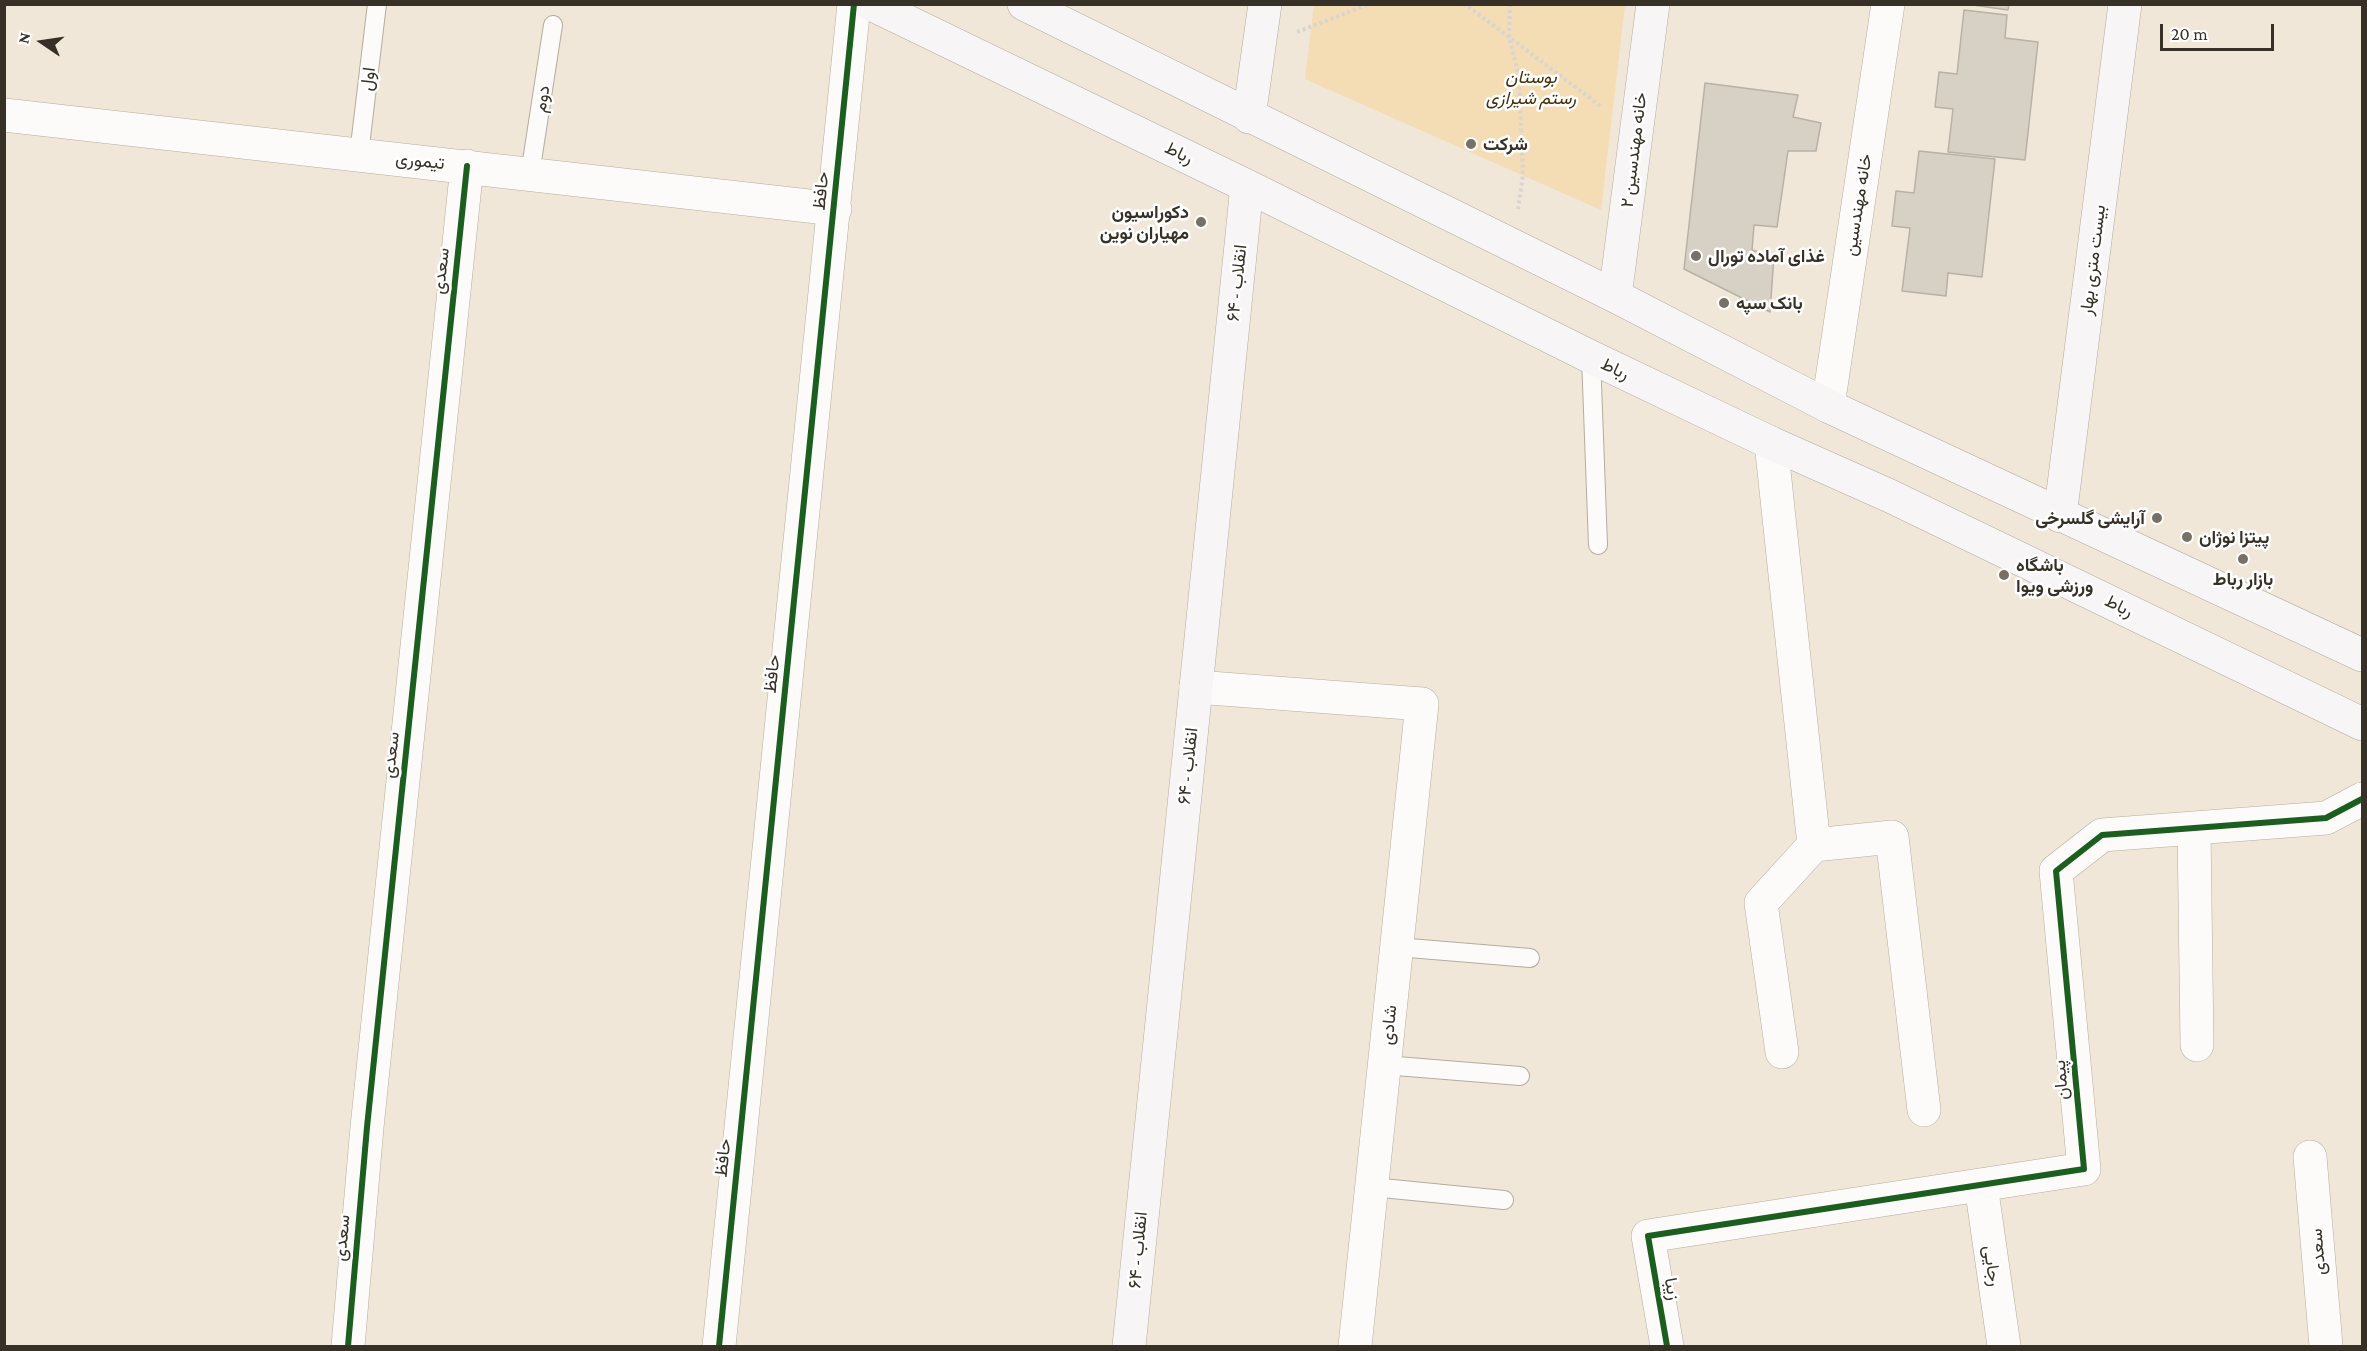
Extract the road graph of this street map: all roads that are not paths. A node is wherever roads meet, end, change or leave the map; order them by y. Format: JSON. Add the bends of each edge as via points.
{"nodes":[{"id":1,"x":377,"y":4,"type":"edge"},
{"id":2,"x":854,"y":4,"type":"edge"},
{"id":3,"x":871,"y":4,"type":"edge"},
{"id":4,"x":1024,"y":4,"type":"edge"},
{"id":5,"x":1265,"y":4,"type":"edge"},
{"id":6,"x":1653,"y":4,"type":"edge"},
{"id":7,"x":1888,"y":4,"type":"edge"},
{"id":8,"x":2125,"y":4,"type":"edge"},
{"id":9,"x":553,"y":25,"type":"dead end"},
{"id":10,"x":4,"y":115,"type":"edge"},
{"id":11,"x":1249,"y":117,"type":"junction"},
{"id":12,"x":359,"y":154,"type":"junction"},
{"id":13,"x":467,"y":166,"type":"junction"},
{"id":14,"x":530,"y":174,"type":"junction"},
{"id":15,"x":1247,"y":186,"type":"junction"},
{"id":16,"x":835,"y":209,"type":"junction"},
{"id":17,"x":1615,"y":296,"type":"junction"},
{"id":18,"x":1591,"y":357,"type":"junction"},
{"id":19,"x":1828,"y":406,"type":"junction"},
{"id":20,"x":1771,"y":443,"type":"junction"},
{"id":21,"x":2061,"y":516,"type":"junction"},
{"id":22,"x":1598,"y":545,"type":"dead end"},
{"id":23,"x":2362,"y":655,"type":"edge"},
{"id":24,"x":1196,"y":687,"type":"junction"},
{"id":25,"x":2362,"y":724,"type":"edge"},
{"id":26,"x":2362,"y":799,"type":"edge"},
{"id":27,"x":2194,"y":829,"type":"junction"},
{"id":28,"x":1814,"y":845,"type":"junction"},
{"id":29,"x":1397,"y":947,"type":"junction"},
{"id":30,"x":1530,"y":958,"type":"dead end"},
{"id":31,"x":2197,"y":1045,"type":"dead end"},
{"id":32,"x":1782,"y":1052,"type":"dead end"},
{"id":33,"x":1384,"y":1065,"type":"junction"},
{"id":34,"x":1520,"y":1076,"type":"dead end"},
{"id":35,"x":1924,"y":1110,"type":"dead end"},
{"id":36,"x":2310,"y":1157,"type":"dead end"},
{"id":37,"x":1981,"y":1185,"type":"junction"},
{"id":38,"x":1372,"y":1187,"type":"junction"},
{"id":39,"x":1504,"y":1200,"type":"dead end"},
{"id":40,"x":1648,"y":1236,"type":"joint"},
{"id":41,"x":348,"y":1347,"type":"edge"},
{"id":42,"x":719,"y":1347,"type":"edge"},
{"id":43,"x":1129,"y":1347,"type":"edge"},
{"id":44,"x":1355,"y":1347,"type":"edge"},
{"id":45,"x":1667,"y":1347,"type":"edge"},
{"id":46,"x":2004,"y":1347,"type":"edge"},
{"id":47,"x":2326,"y":1347,"type":"edge"}],
"edges":[{"from":1,"to":12,"type":"lane","name":"اول"},
{"from":2,"to":16,"type":"street","name":"حافظ"},
{"from":3,"to":15,"type":"main road","name":"رباط"},
{"from":4,"to":11,"type":"main road"},
{"from":5,"to":11,"type":"main road"},
{"from":6,"to":17,"type":"main road","name":"خانه مهندسین ۲"},
{"from":7,"to":19,"type":"street","name":"خانه مهندسین"},
{"from":8,"to":21,"type":"main road","name":"بیست متری بهار"},
{"from":9,"to":14,"type":"lane","name":"دوم"},
{"from":10,"to":12,"type":"street","name":"تیموری"},
{"from":11,"to":17,"type":"main road"},
{"from":12,"to":13,"type":"street","name":"تیموری"},
{"from":13,"to":14,"type":"street","name":"تیموری"},
{"from":13,"to":41,"type":"street","name":"سعدی"},
{"from":14,"to":16,"type":"street","name":"تیموری"},
{"from":15,"to":18,"type":"main road","name":"رباط"},
{"from":15,"to":24,"type":"main road","name":"انقلاب - ۶۴"},
{"from":16,"to":42,"type":"street","name":"حافظ"},
{"from":17,"to":19,"type":"main road"},
{"from":18,"to":20,"type":"main road","name":"رباط"},
{"from":18,"to":22,"type":"lane"},
{"from":19,"to":21,"type":"main road"},
{"from":20,"to":25,"type":"main road","name":"رباط","via":[[1890,496]]},
{"from":20,"to":28,"type":"street"},
{"from":21,"to":23,"type":"main road"},
{"from":24,"to":29,"type":"street","name":"شادی","via":[[1422,704]]},
{"from":24,"to":43,"type":"main road","name":"انقلاب - ۶۴"},
{"from":26,"to":27,"type":"street","name":"پیمان","via":[[2326,818]]},
{"from":27,"to":31,"type":"street"},
{"from":27,"to":37,"type":"street","name":"پیمان","via":[[2102,835],[2056,871],[2084,1169]]},
{"from":28,"to":32,"type":"street","via":[[1761,903]]},
{"from":28,"to":35,"type":"street","via":[[1892,837]]},
{"from":29,"to":30,"type":"lane"},
{"from":29,"to":33,"type":"street","name":"شادی"},
{"from":33,"to":34,"type":"lane"},
{"from":33,"to":38,"type":"street","name":"شادی"},
{"from":36,"to":47,"type":"street","name":"سعدی"},
{"from":37,"to":40,"type":"street","name":"پیمان"},
{"from":37,"to":46,"type":"street","name":"رجایی"},
{"from":38,"to":39,"type":"lane"},
{"from":38,"to":44,"type":"street","name":"شادی"},
{"from":40,"to":45,"type":"street","name":"زیبا"}]}
